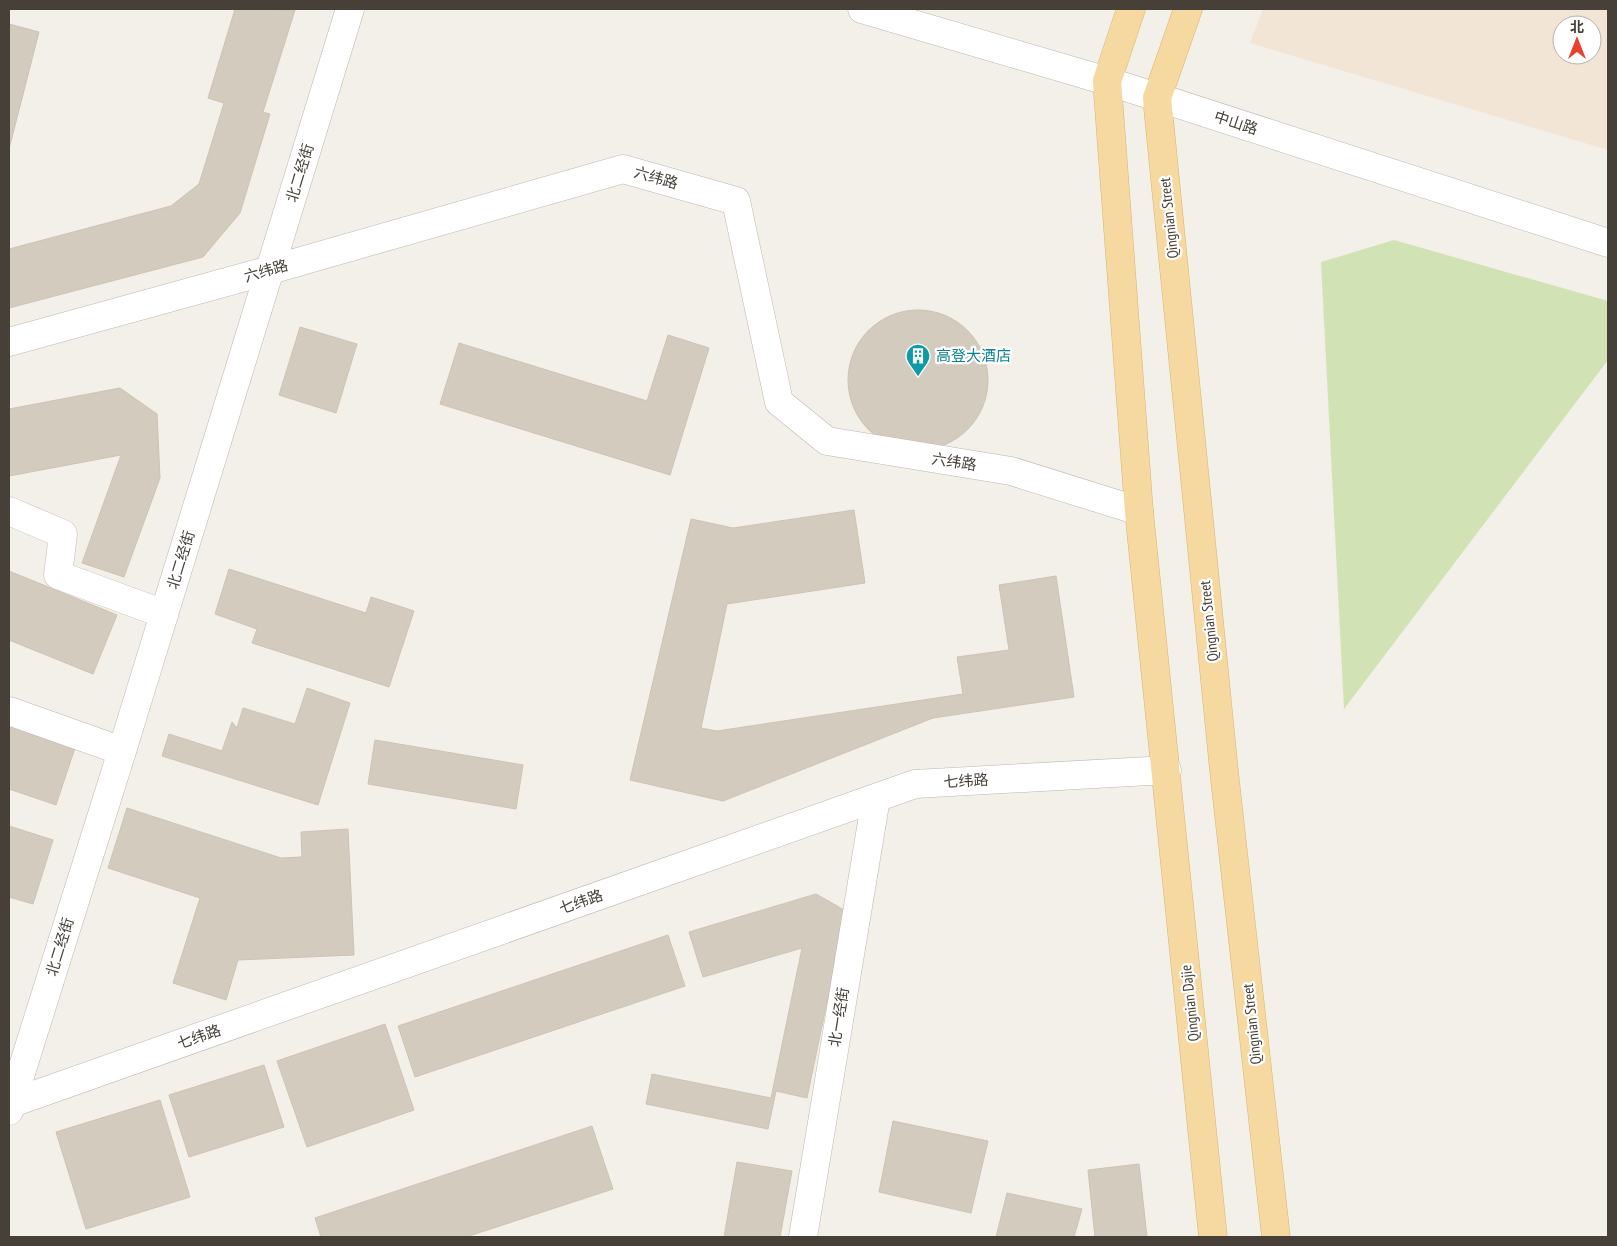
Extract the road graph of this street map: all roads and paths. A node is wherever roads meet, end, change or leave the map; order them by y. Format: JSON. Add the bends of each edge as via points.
{"nodes":[{"id":1,"x":350,"y":9,"type":"edge"},
{"id":2,"x":862,"y":9,"type":"edge"},
{"id":3,"x":1131,"y":9,"type":"edge"},
{"id":4,"x":1188,"y":9,"type":"edge"},
{"id":5,"x":1107,"y":81,"type":"junction"},
{"id":6,"x":1157,"y":98,"type":"junction"},
{"id":7,"x":1608,"y":242,"type":"edge"},
{"id":8,"x":270,"y":270,"type":"junction"},
{"id":9,"x":9,"y":342,"type":"edge"},
{"id":10,"x":9,"y":511,"type":"edge"},
{"id":11,"x":1139,"y":511,"type":"junction"},
{"id":12,"x":164,"y":614,"type":"junction"},
{"id":13,"x":9,"y":711,"type":"edge"},
{"id":14,"x":122,"y":751,"type":"junction"},
{"id":15,"x":1167,"y":770,"type":"junction"},
{"id":16,"x":876,"y":798,"type":"junction"},
{"id":17,"x":10,"y":1106,"type":"edge"},
{"id":18,"x":803,"y":1237,"type":"edge"},
{"id":19,"x":1213,"y":1237,"type":"edge"},
{"id":20,"x":1276,"y":1237,"type":"edge"}],
"edges":[{"from":1,"to":8,"type":"street","name":"北二经街"},
{"from":2,"to":5,"type":"street","name":"中山路"},
{"from":3,"to":5,"type":"main road"},
{"from":4,"to":6,"type":"main road","name":"Qingnian Street"},
{"from":5,"to":6,"type":"street","name":"中山路"},
{"from":5,"to":11,"type":"main road"},
{"from":6,"to":7,"type":"street","name":"中山路"},
{"from":6,"to":20,"type":"main road","name":"Qingnian Street","via":[[1225,780]]},
{"from":8,"to":9,"type":"street","name":"六纬路"},
{"from":8,"to":11,"type":"street","name":"六纬路","via":[[623,169],[736,201],[779,402],[827,441],[1011,471]]},
{"from":8,"to":12,"type":"street","name":"北二经街"},
{"from":10,"to":12,"type":"street","via":[[63,534],[58,575]]},
{"from":11,"to":15,"type":"main road"},
{"from":12,"to":14,"type":"street","name":"北二经街"},
{"from":13,"to":14,"type":"street"},
{"from":14,"to":17,"type":"street","name":"北二经街"},
{"from":15,"to":16,"type":"street","name":"七纬路","via":[[915,784]]},
{"from":15,"to":19,"type":"main road","name":"Qingnian Dajie"},
{"from":16,"to":17,"type":"street","name":"七纬路"},
{"from":16,"to":18,"type":"street","name":"北一经街"}]}
